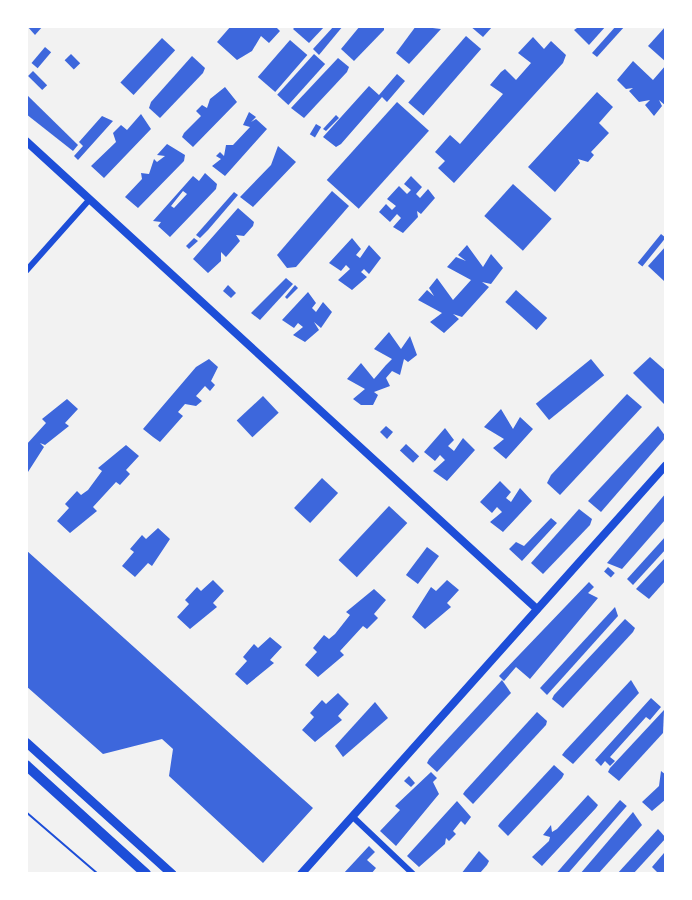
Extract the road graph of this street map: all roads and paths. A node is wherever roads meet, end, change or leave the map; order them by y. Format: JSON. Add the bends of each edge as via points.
{"nodes":[{"id":1,"x":26,"y":141,"type":"edge"},
{"id":2,"x":90,"y":199,"type":"junction"},
{"id":3,"x":26,"y":271,"type":"edge"},
{"id":4,"x":666,"y":465,"type":"edge"},
{"id":5,"x":537,"y":609,"type":"junction"},
{"id":6,"x":26,"y":742,"type":"edge"},
{"id":7,"x":26,"y":765,"type":"edge"},
{"id":8,"x":26,"y":812,"type":"edge"},
{"id":9,"x":353,"y":817,"type":"junction"},
{"id":10,"x":98,"y":874,"type":"edge"},
{"id":11,"x":146,"y":874,"type":"edge"},
{"id":12,"x":172,"y":874,"type":"edge"},
{"id":13,"x":301,"y":874,"type":"edge"},
{"id":14,"x":413,"y":874,"type":"edge"}],
"edges":[{"from":1,"to":2,"type":"street"},
{"from":2,"to":3,"type":"street"},
{"from":2,"to":5,"type":"street"},
{"from":4,"to":5,"type":"street"},
{"from":5,"to":9,"type":"street"},
{"from":6,"to":12,"type":"main road"},
{"from":7,"to":11,"type":"main road"},
{"from":8,"to":10,"type":"path"},
{"from":9,"to":13,"type":"street"},
{"from":9,"to":14,"type":"street"}]}
